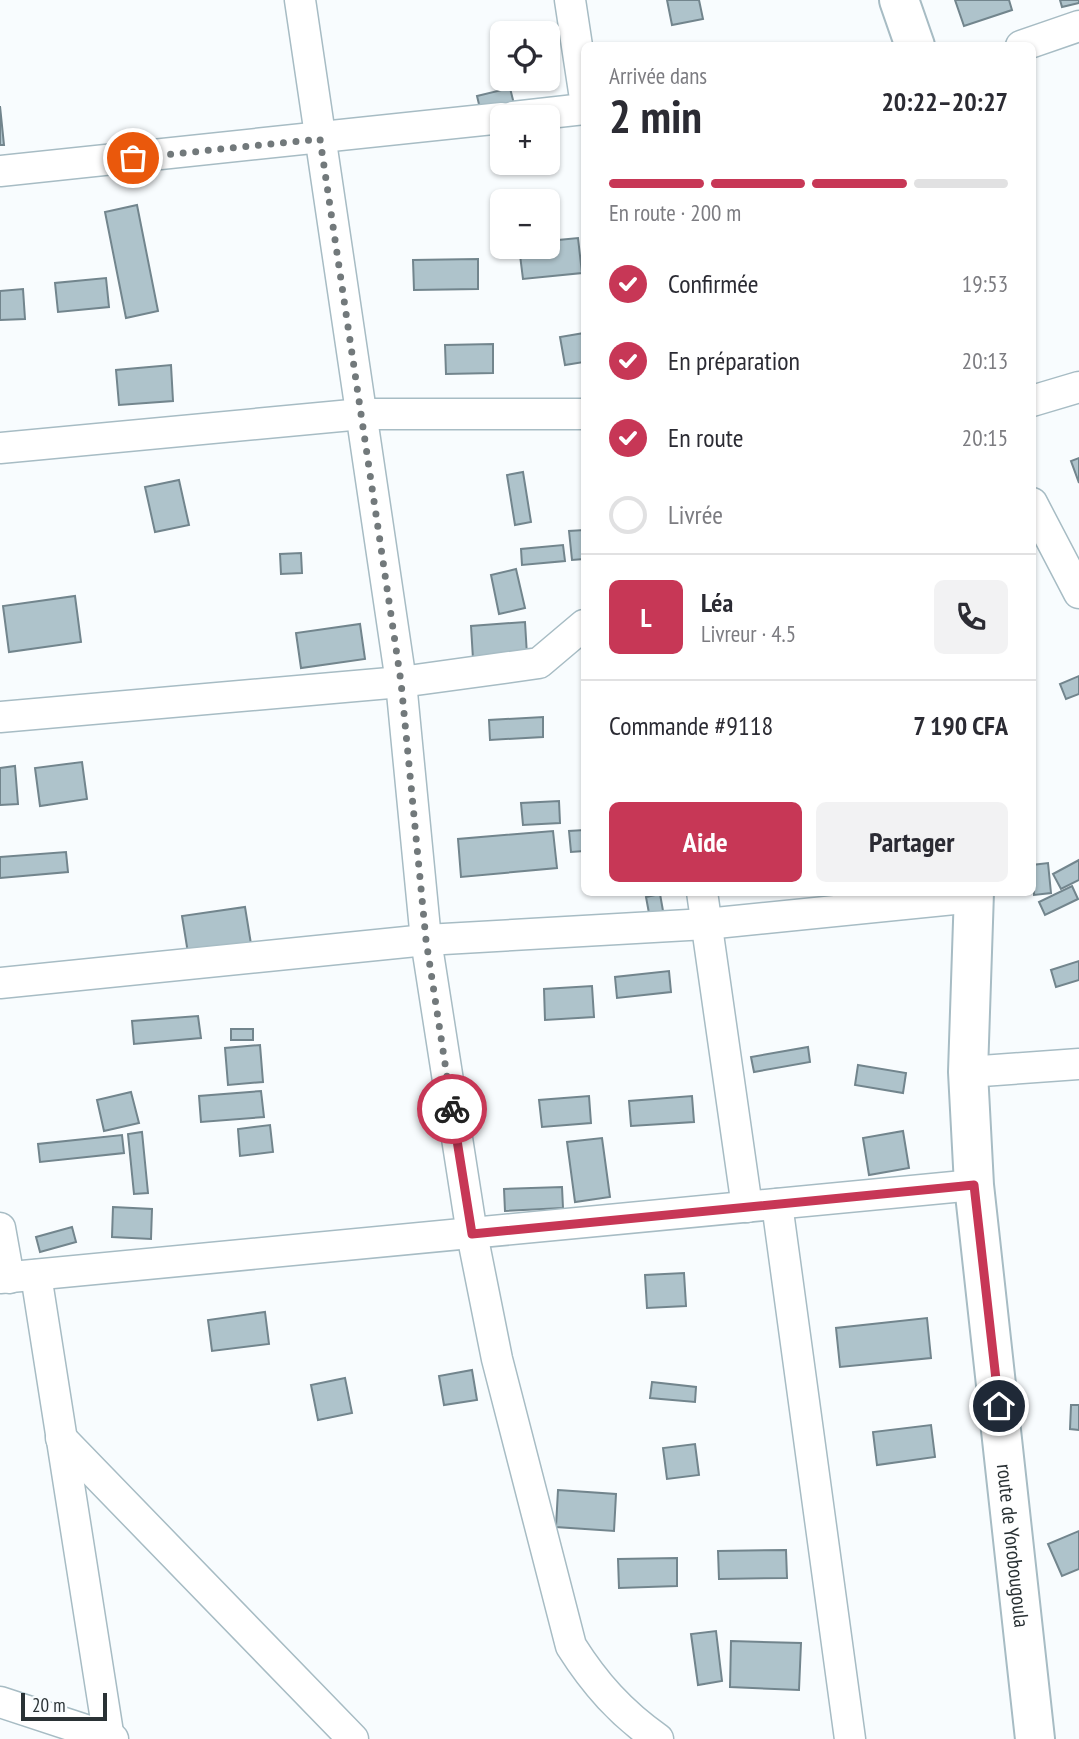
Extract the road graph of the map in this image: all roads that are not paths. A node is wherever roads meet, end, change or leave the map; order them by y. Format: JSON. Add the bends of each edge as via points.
{"nodes":[{"id":1,"x":300,"y":0,"type":"edge"},
{"id":2,"x":570,"y":0,"type":"edge"},
{"id":3,"x":900,"y":0,"type":"edge"},
{"id":4,"x":1079,"y":26,"type":"edge"},
{"id":5,"x":914,"y":42,"type":"edge"},
{"id":6,"x":1033,"y":42,"type":"edge"},
{"id":7,"x":581,"y":72,"type":"edge"},
{"id":8,"x":581,"y":109,"type":"edge"},
{"id":9,"x":560,"y":112,"type":"edge"},
{"id":10,"x":490,"y":119,"type":"edge"},
{"id":11,"x":320,"y":139,"type":"junction"},
{"id":12,"x":0,"y":171,"type":"edge"},
{"id":13,"x":1079,"y":387,"type":"edge"},
{"id":14,"x":1036,"y":400,"type":"edge"},
{"id":15,"x":362,"y":414,"type":"junction"},
{"id":16,"x":581,"y":414,"type":"edge"},
{"id":17,"x":0,"y":447,"type":"edge"},
{"id":18,"x":1036,"y":511,"type":"edge"},
{"id":19,"x":1079,"y":593,"type":"edge"},
{"id":20,"x":581,"y":628,"type":"edge"},
{"id":21,"x":401,"y":682,"type":"junction"},
{"id":22,"x":0,"y":717,"type":"edge"},
{"id":23,"x":702,"y":896,"type":"edge"},
{"id":24,"x":965,"y":896,"type":"edge"},
{"id":25,"x":974,"y":896,"type":"edge"},
{"id":26,"x":706,"y":924,"type":"junction"},
{"id":27,"x":426,"y":940,"type":"junction"},
{"id":28,"x":0,"y":984,"type":"edge"},
{"id":29,"x":1079,"y":1064,"type":"edge"},
{"id":30,"x":968,"y":1072,"type":"junction"},
{"id":31,"x":974,"y":1185,"type":"junction"},
{"id":32,"x":777,"y":1204,"type":"junction"},
{"id":33,"x":747,"y":1207,"type":"junction"},
{"id":34,"x":0,"y":1228,"type":"edge"},
{"id":35,"x":472,"y":1234,"type":"junction"},
{"id":36,"x":15,"y":1277,"type":"edge"},
{"id":37,"x":61,"y":1438,"type":"junction"},
{"id":38,"x":0,"y":1702,"type":"edge"},
{"id":39,"x":110,"y":1738,"type":"edge"},
{"id":40,"x":353,"y":1739,"type":"edge"},
{"id":41,"x":658,"y":1739,"type":"edge"},
{"id":42,"x":850,"y":1739,"type":"edge"},
{"id":43,"x":1035,"y":1739,"type":"edge"}],
"edges":[{"from":1,"to":11,"type":"street"},
{"from":2,"to":7,"type":"street"},
{"from":3,"to":5,"type":"main road"},
{"from":4,"to":6,"type":"street"},
{"from":8,"to":9,"type":"street"},
{"from":10,"to":11,"type":"street"},
{"from":11,"to":12,"type":"street"},
{"from":11,"to":15,"type":"street"},
{"from":13,"to":14,"type":"street"},
{"from":15,"to":16,"type":"street"},
{"from":15,"to":17,"type":"street"},
{"from":15,"to":21,"type":"street"},
{"from":18,"to":19,"type":"street"},
{"from":20,"to":21,"type":"street","via":[[539,663]]},
{"from":21,"to":22,"type":"street"},
{"from":21,"to":27,"type":"street"},
{"from":23,"to":26,"type":"street"},
{"from":24,"to":26,"type":"street"},
{"from":25,"to":30,"type":"main road","name":"route de Yorobougoula"},
{"from":26,"to":27,"type":"street"},
{"from":26,"to":33,"type":"street"},
{"from":27,"to":28,"type":"street"},
{"from":27,"to":35,"type":"street"},
{"from":29,"to":30,"type":"street"},
{"from":30,"to":31,"type":"main road","name":"route de Yorobougoula"},
{"from":31,"to":32,"type":"street"},
{"from":31,"to":43,"type":"main road","name":"route de Yorobougoula"},
{"from":32,"to":33,"type":"street"},
{"from":32,"to":42,"type":"street"},
{"from":33,"to":35,"type":"street"},
{"from":34,"to":36,"type":"street"},
{"from":35,"to":36,"type":"street"},
{"from":35,"to":41,"type":"street","via":[[497,1359],[571,1646],[588,1674],[625,1716]]},
{"from":36,"to":37,"type":"street"},
{"from":37,"to":39,"type":"street"},
{"from":37,"to":40,"type":"street"},
{"from":38,"to":39,"type":"street"}]}
